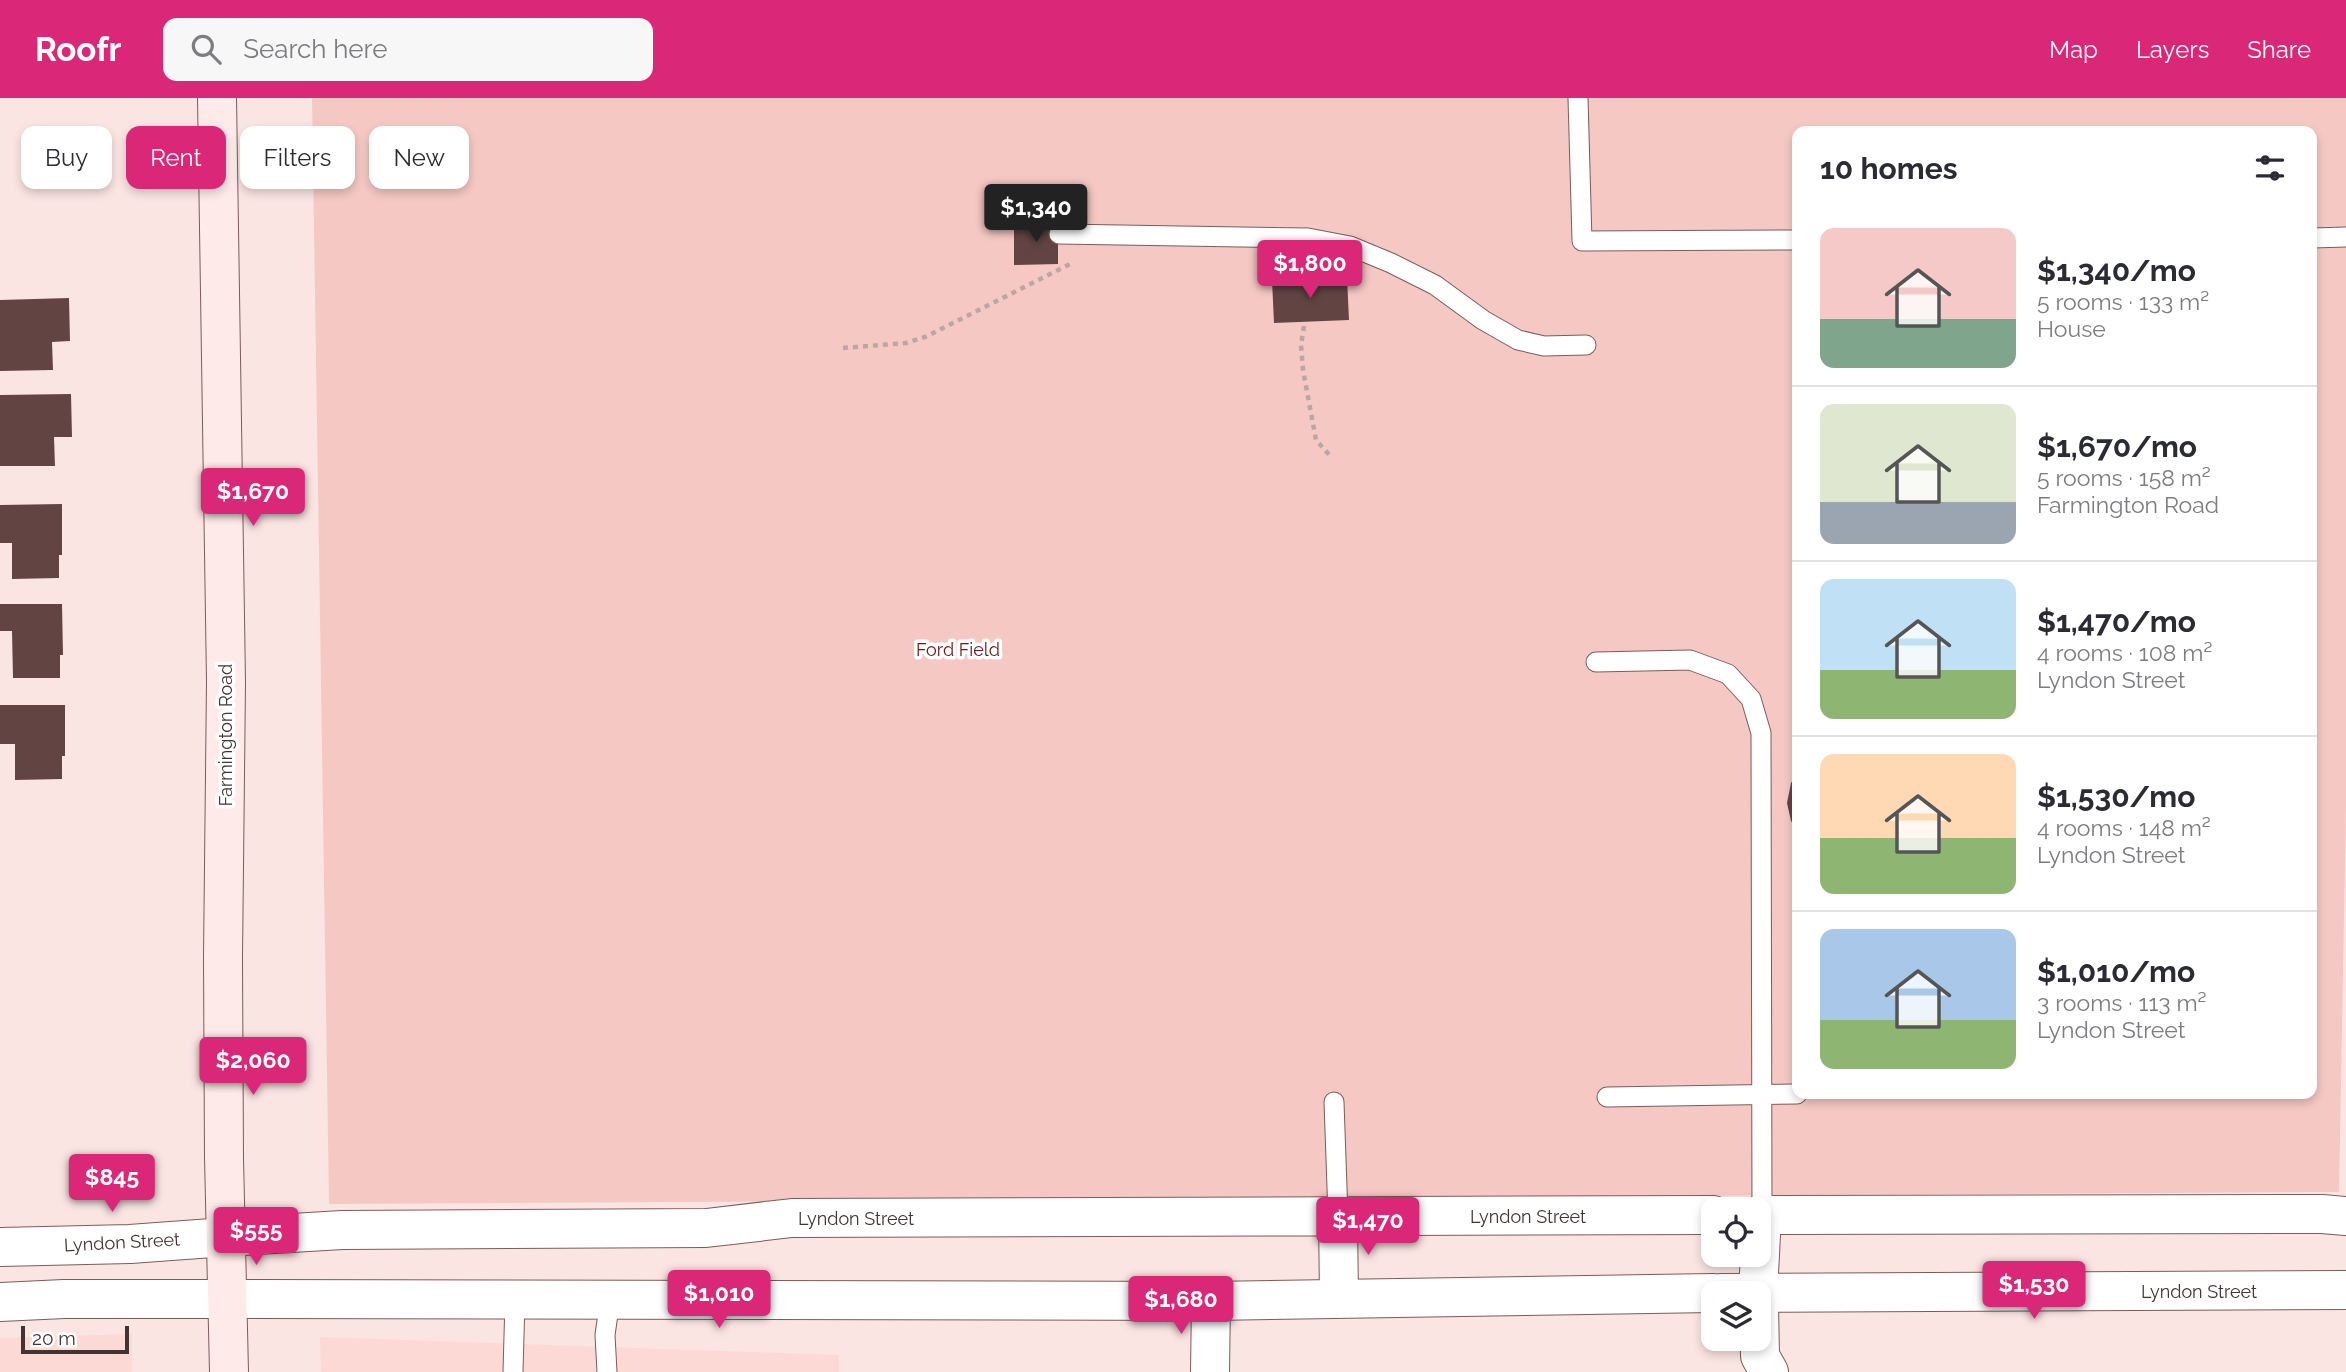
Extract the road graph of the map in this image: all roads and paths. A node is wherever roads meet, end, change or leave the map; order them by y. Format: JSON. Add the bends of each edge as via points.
{"nodes":[{"id":1,"x":216,"y":98,"type":"edge"},
{"id":2,"x":1578,"y":98,"type":"edge"},
{"id":3,"x":1059,"y":234,"type":"dead end"},
{"id":4,"x":1128,"y":235,"type":"junction"},
{"id":5,"x":2346,"y":237,"type":"edge"},
{"id":6,"x":2317,"y":238,"type":"edge"},
{"id":7,"x":1792,"y":240,"type":"edge"},
{"id":8,"x":1304,"y":326,"type":"dead end"},
{"id":9,"x":1586,"y":345,"type":"dead end"},
{"id":10,"x":844,"y":348,"type":"dead end"},
{"id":11,"x":1331,"y":457,"type":"dead end"},
{"id":12,"x":1596,"y":662,"type":"dead end"},
{"id":13,"x":1792,"y":1094,"type":"edge"},
{"id":14,"x":1762,"y":1095,"type":"junction"},
{"id":15,"x":1607,"y":1097,"type":"dead end"},
{"id":16,"x":1334,"y":1102,"type":"dead end"},
{"id":17,"x":1760,"y":1197,"type":"edge"},
{"id":18,"x":1701,"y":1215,"type":"edge"},
{"id":19,"x":1771,"y":1215,"type":"edge"},
{"id":20,"x":1338,"y":1216,"type":"junction"},
{"id":21,"x":2346,"y":1216,"type":"edge"},
{"id":22,"x":226,"y":1237,"type":"junction"},
{"id":23,"x":0,"y":1247,"type":"edge"},
{"id":24,"x":2346,"y":1290,"type":"edge"},
{"id":25,"x":1701,"y":1293,"type":"edge"},
{"id":26,"x":1771,"y":1293,"type":"edge"},
{"id":27,"x":227,"y":1299,"type":"junction"},
{"id":28,"x":1339,"y":1299,"type":"junction"},
{"id":29,"x":514,"y":1300,"type":"junction"},
{"id":30,"x":610,"y":1300,"type":"junction"},
{"id":31,"x":1211,"y":1301,"type":"junction"},
{"id":32,"x":0,"y":1302,"type":"edge"},
{"id":33,"x":1760,"y":1351,"type":"edge"},
{"id":34,"x":229,"y":1372,"type":"edge"},
{"id":35,"x":513,"y":1372,"type":"edge"},
{"id":36,"x":607,"y":1372,"type":"edge"},
{"id":37,"x":1210,"y":1372,"type":"edge"},
{"id":38,"x":1769,"y":1372,"type":"edge"}],
"edges":[{"from":1,"to":22,"type":"main road","name":"Farmington Road","via":[[226,682]]},
{"from":2,"to":7,"type":"lane","via":[[1582,241]]},
{"from":3,"to":4,"type":"lane"},
{"from":4,"to":9,"type":"lane","via":[[1308,238],[1350,246],[1435,285],[1518,340],[1544,346]]},
{"from":4,"to":10,"type":"path","via":[[925,337]]},
{"from":5,"to":6,"type":"lane"},
{"from":8,"to":11,"type":"path","via":[[1303,370],[1316,440]]},
{"from":12,"to":14,"type":"lane","via":[[1690,660],[1728,674],[1751,699],[1760,733]]},
{"from":13,"to":14,"type":"lane"},
{"from":14,"to":15,"type":"lane"},
{"from":14,"to":17,"type":"lane"},
{"from":16,"to":20,"type":"lane"},
{"from":18,"to":20,"type":"street","name":"Lyndon Street"},
{"from":19,"to":21,"type":"street"},
{"from":20,"to":22,"type":"street","name":"Lyndon Street","via":[[792,1218],[706,1228],[342,1230]]},
{"from":20,"to":28,"type":"street"},
{"from":22,"to":23,"type":"street","name":"Lyndon Street"},
{"from":22,"to":27,"type":"main road","name":"Farmington Road"},
{"from":24,"to":26,"type":"street","name":"Lyndon Street"},
{"from":25,"to":28,"type":"street"},
{"from":27,"to":29,"type":"street"},
{"from":27,"to":32,"type":"street"},
{"from":27,"to":34,"type":"main road","name":"Farmington Road"},
{"from":28,"to":31,"type":"street"},
{"from":29,"to":30,"type":"street"},
{"from":29,"to":35,"type":"lane"},
{"from":30,"to":31,"type":"street"},
{"from":30,"to":36,"type":"lane"},
{"from":31,"to":37,"type":"street"},
{"from":33,"to":38,"type":"street"}]}
